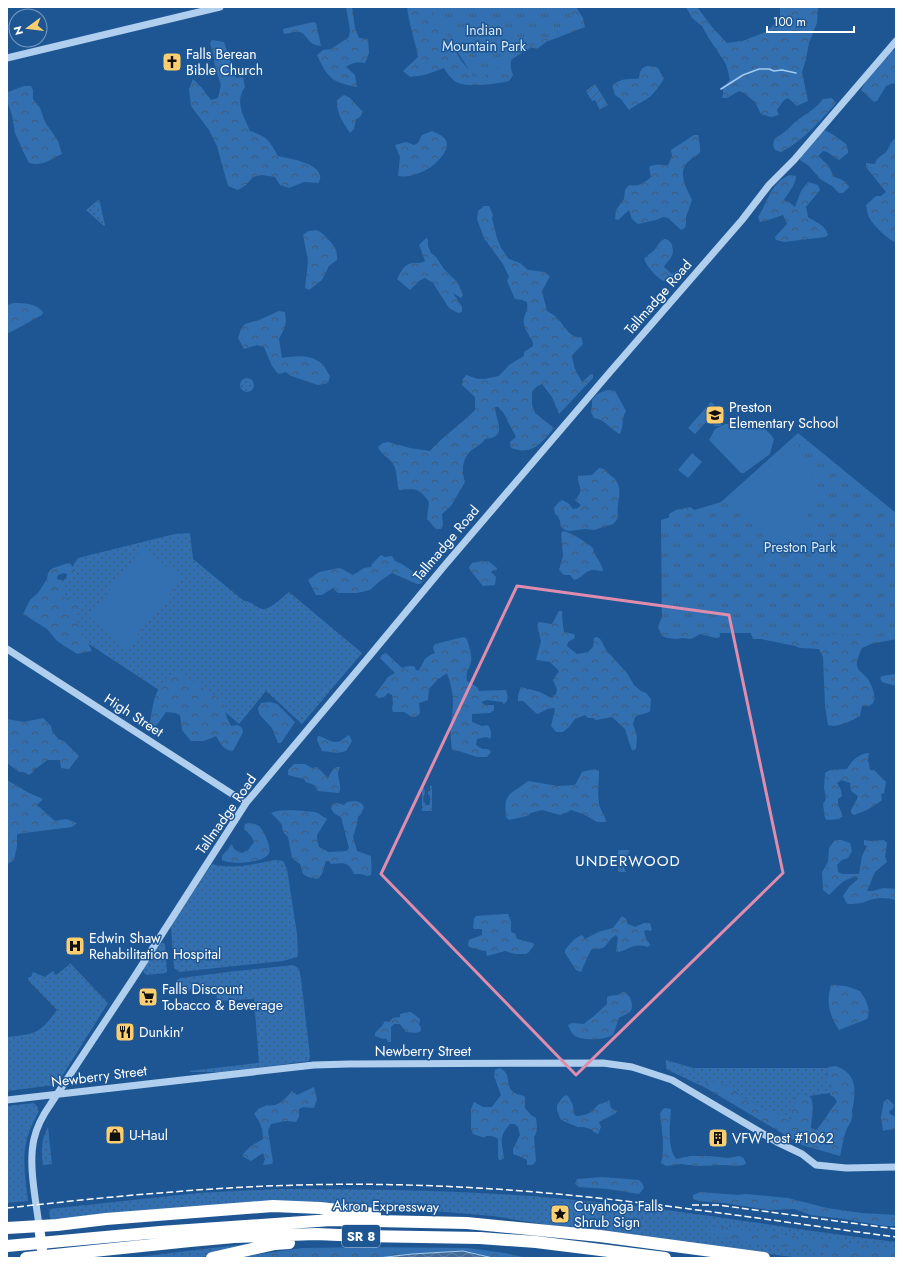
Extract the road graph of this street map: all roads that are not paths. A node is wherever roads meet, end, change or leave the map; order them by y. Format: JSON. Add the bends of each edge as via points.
{"nodes":[{"id":1,"x":220,"y":7,"type":"edge"},
{"id":2,"x":896,"y":41,"type":"edge"},
{"id":3,"x":7,"y":58,"type":"edge"},
{"id":4,"x":7,"y":649,"type":"edge"},
{"id":5,"x":246,"y":803,"type":"junction"},
{"id":6,"x":58,"y":1094,"type":"junction"},
{"id":7,"x":7,"y":1100,"type":"edge"},
{"id":8,"x":896,"y":1167,"type":"edge"},
{"id":9,"x":467,"y":1222,"type":"junction"},
{"id":10,"x":39,"y":1226,"type":"junction"},
{"id":11,"x":7,"y":1228,"type":"edge"},
{"id":12,"x":362,"y":1236,"type":"junction"},
{"id":13,"x":7,"y":1240,"type":"edge"},
{"id":14,"x":25,"y":1241,"type":"junction"},
{"id":15,"x":7,"y":1246,"type":"edge"},
{"id":16,"x":27,"y":1258,"type":"edge"},
{"id":17,"x":43,"y":1258,"type":"edge"},
{"id":18,"x":212,"y":1258,"type":"edge"},
{"id":19,"x":665,"y":1258,"type":"edge"},
{"id":20,"x":764,"y":1258,"type":"edge"}],
"edges":[{"from":1,"to":3,"type":"street"},
{"from":2,"to":5,"type":"street","name":"Tallmadge Road","via":[[794,160],[769,185],[742,220],[445,564]]},
{"from":4,"to":5,"type":"street","name":"High Street"},
{"from":5,"to":6,"type":"street","name":"Tallmadge Road"},
{"from":6,"to":7,"type":"street","name":"Newberry Street"},
{"from":6,"to":8,"type":"street","name":"Newberry Street","via":[[314,1065],[611,1064],[632,1067],[678,1082],[777,1142],[802,1154],[816,1165],[846,1168]]},
{"from":6,"to":10,"type":"street","name":"Tallmadge Road","via":[[40,1123],[33,1148],[32,1164]]},
{"from":9,"to":10,"type":"highway","via":[[273,1206]]},
{"from":9,"to":14,"type":"highway","name":"Akron Expressway","number":"SR 8","via":[[331,1220]]},
{"from":9,"to":20,"type":"highway","name":"Akron Expressway","number":"SR 8","via":[[600,1236]]},
{"from":10,"to":11,"type":"highway"},
{"from":10,"to":17,"type":"main road"},
{"from":12,"to":16,"type":"highway","number":"SR 8","via":[[316,1234],[234,1237]]},
{"from":12,"to":18,"type":"highway","via":[[275,1244]]},
{"from":12,"to":19,"type":"highway","number":"SR 8","via":[[480,1238],[536,1242]]},
{"from":13,"to":14,"type":"highway"},
{"from":14,"to":15,"type":"highway"}]}
